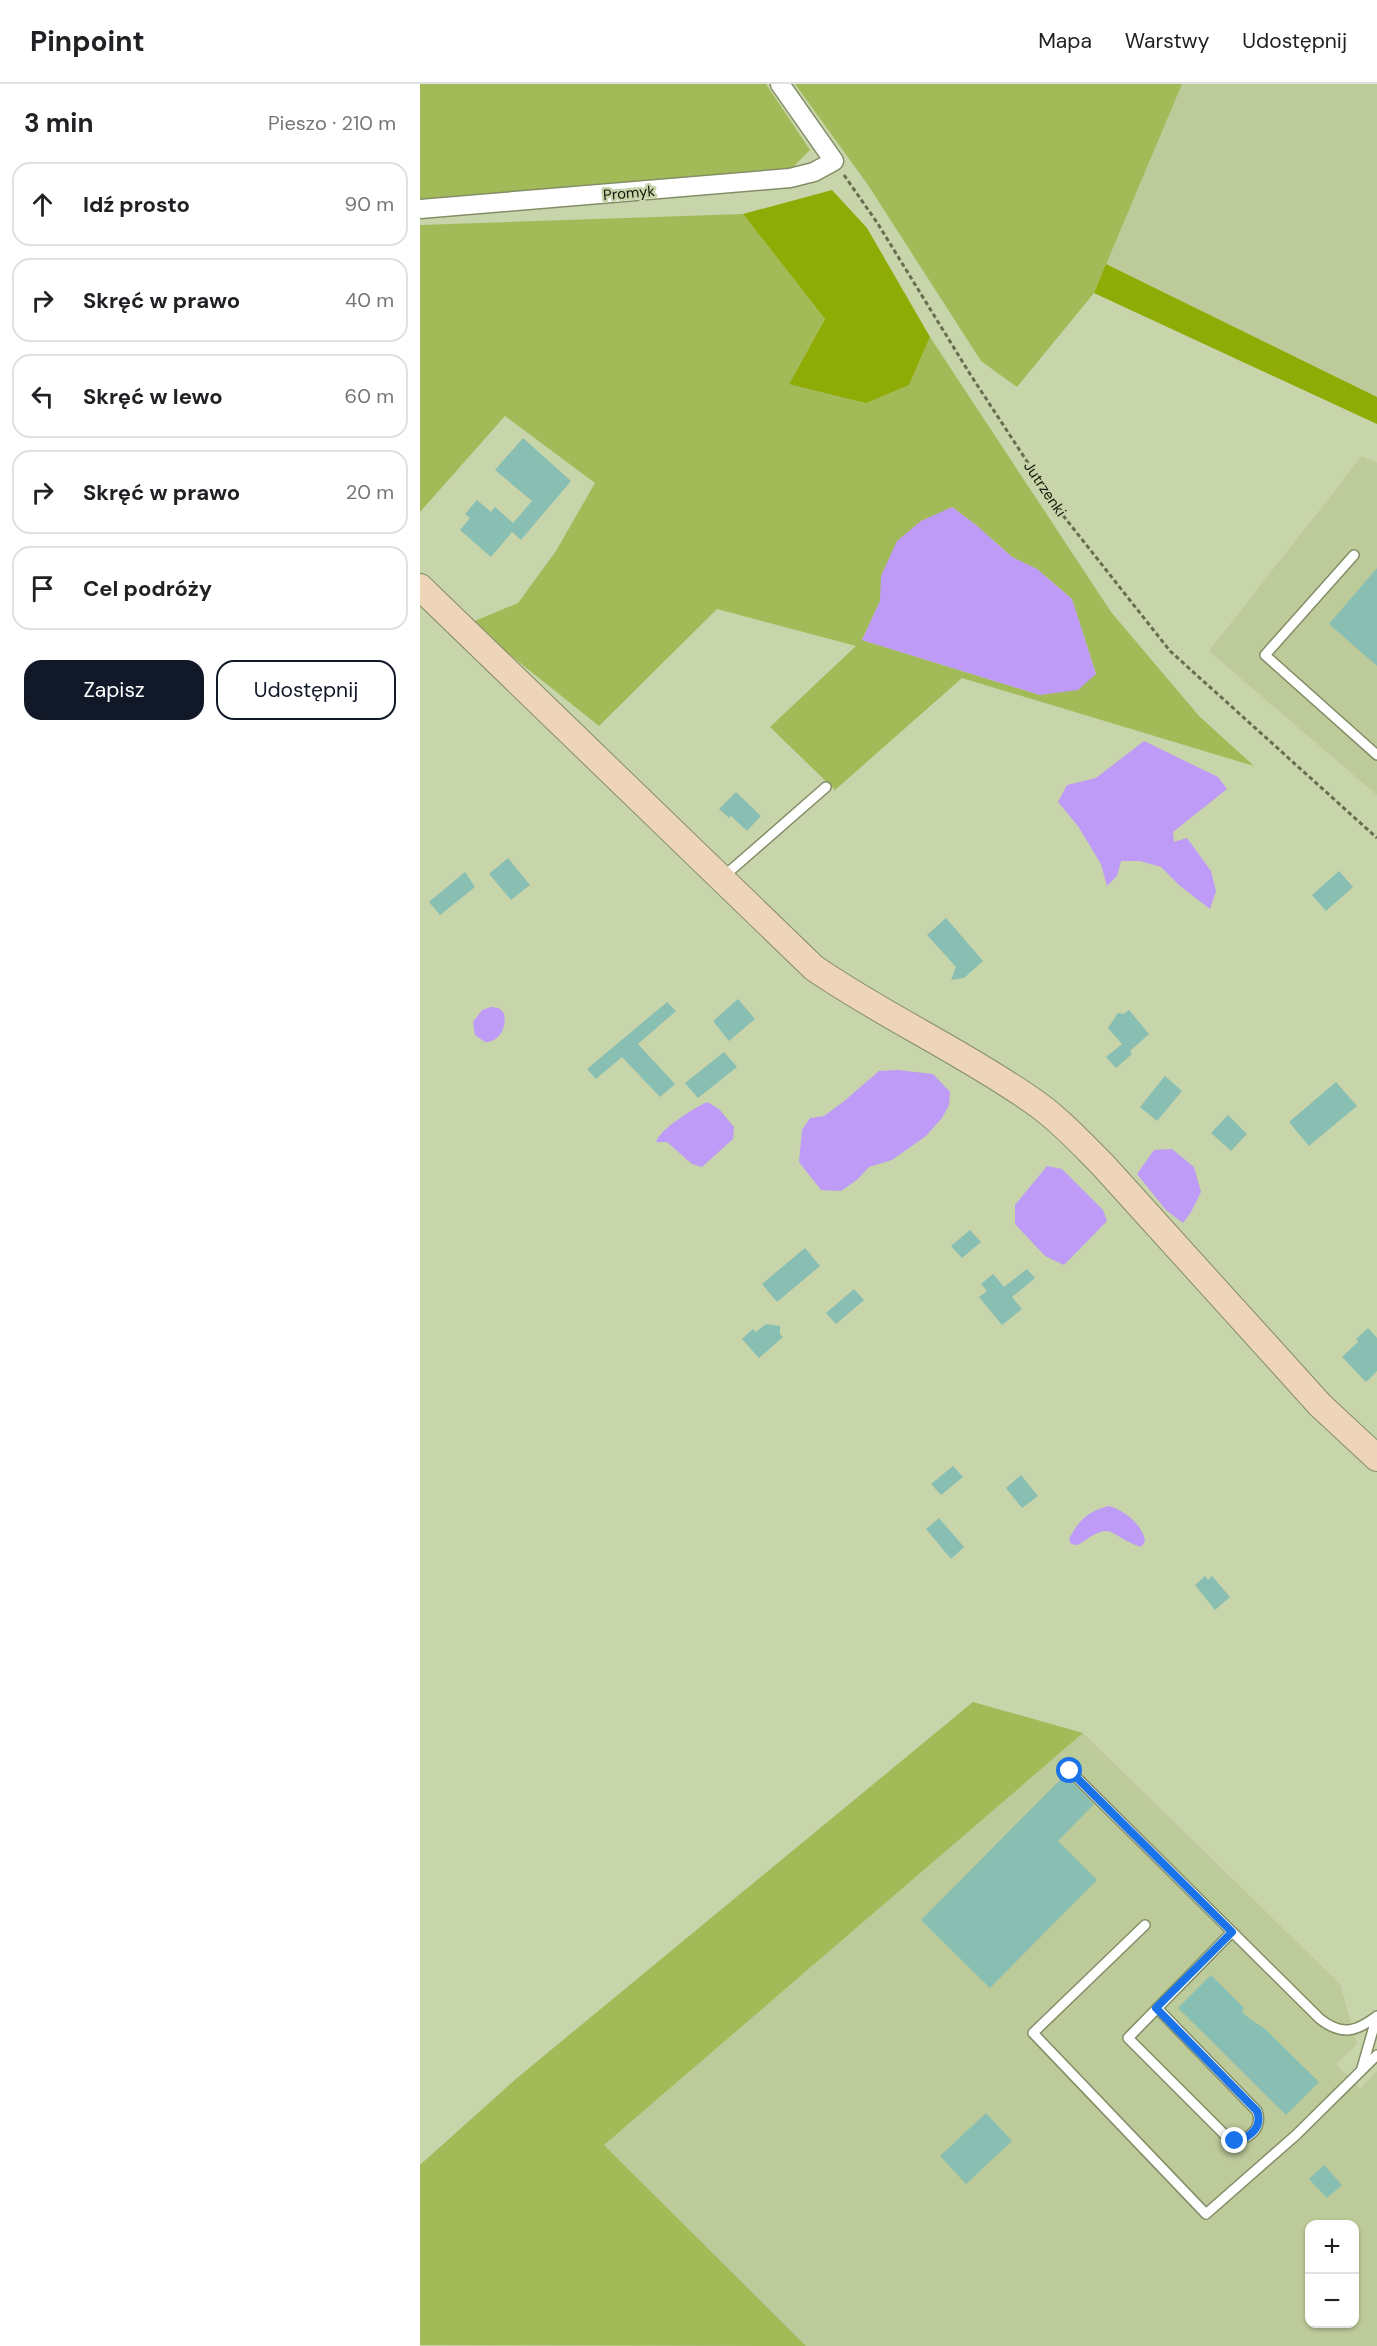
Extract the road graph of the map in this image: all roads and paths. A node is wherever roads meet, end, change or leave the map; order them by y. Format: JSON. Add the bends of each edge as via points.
{"nodes":[{"id":1,"x":780,"y":84,"type":"edge"},
{"id":2,"x":834,"y":161,"type":"junction"},
{"id":3,"x":420,"y":209,"type":"edge"},
{"id":4,"x":1354,"y":555,"type":"dead end"},
{"id":5,"x":420,"y":587,"type":"edge"},
{"id":6,"x":1377,"y":755,"type":"edge"},
{"id":7,"x":826,"y":787,"type":"dead end"},
{"id":8,"x":1377,"y":838,"type":"edge"},
{"id":9,"x":721,"y":878,"type":"junction"},
{"id":10,"x":1377,"y":1458,"type":"edge"},
{"id":11,"x":1070,"y":1771,"type":"dead end"},
{"id":12,"x":1145,"y":1925,"type":"dead end"},
{"id":13,"x":1232,"y":1932,"type":"junction"},
{"id":14,"x":1156,"y":2008,"type":"junction"},
{"id":15,"x":1377,"y":2016,"type":"edge"},
{"id":16,"x":1377,"y":2055,"type":"edge"},
{"id":17,"x":1362,"y":2069,"type":"junction"}],
"edges":[{"from":1,"to":2,"type":"street"},
{"from":2,"to":3,"type":"street","name":"Promyk","via":[[814,172],[789,178]]},
{"from":2,"to":8,"type":"path","name":"Jutrzenki","via":[[1058,509],[1170,651]]},
{"from":4,"to":6,"type":"lane","via":[[1265,656]]},
{"from":5,"to":9,"type":"street"},
{"from":7,"to":9,"type":"lane"},
{"from":9,"to":10,"type":"street","via":[[814,968],[1032,1100],[1069,1131],[1314,1399]]},
{"from":11,"to":13,"type":"lane"},
{"from":12,"to":17,"type":"lane","via":[[1033,2033],[1206,2214],[1296,2135]]},
{"from":13,"to":14,"type":"lane"},
{"from":13,"to":15,"type":"lane","via":[[1330,2027],[1353,2030]]},
{"from":14,"to":14,"type":"lane","via":[[1128,2037],[1227,2137],[1235,2141],[1245,2139],[1257,2128],[1257,2111]]},
{"from":15,"to":17,"type":"lane"},
{"from":16,"to":17,"type":"lane"}]}
